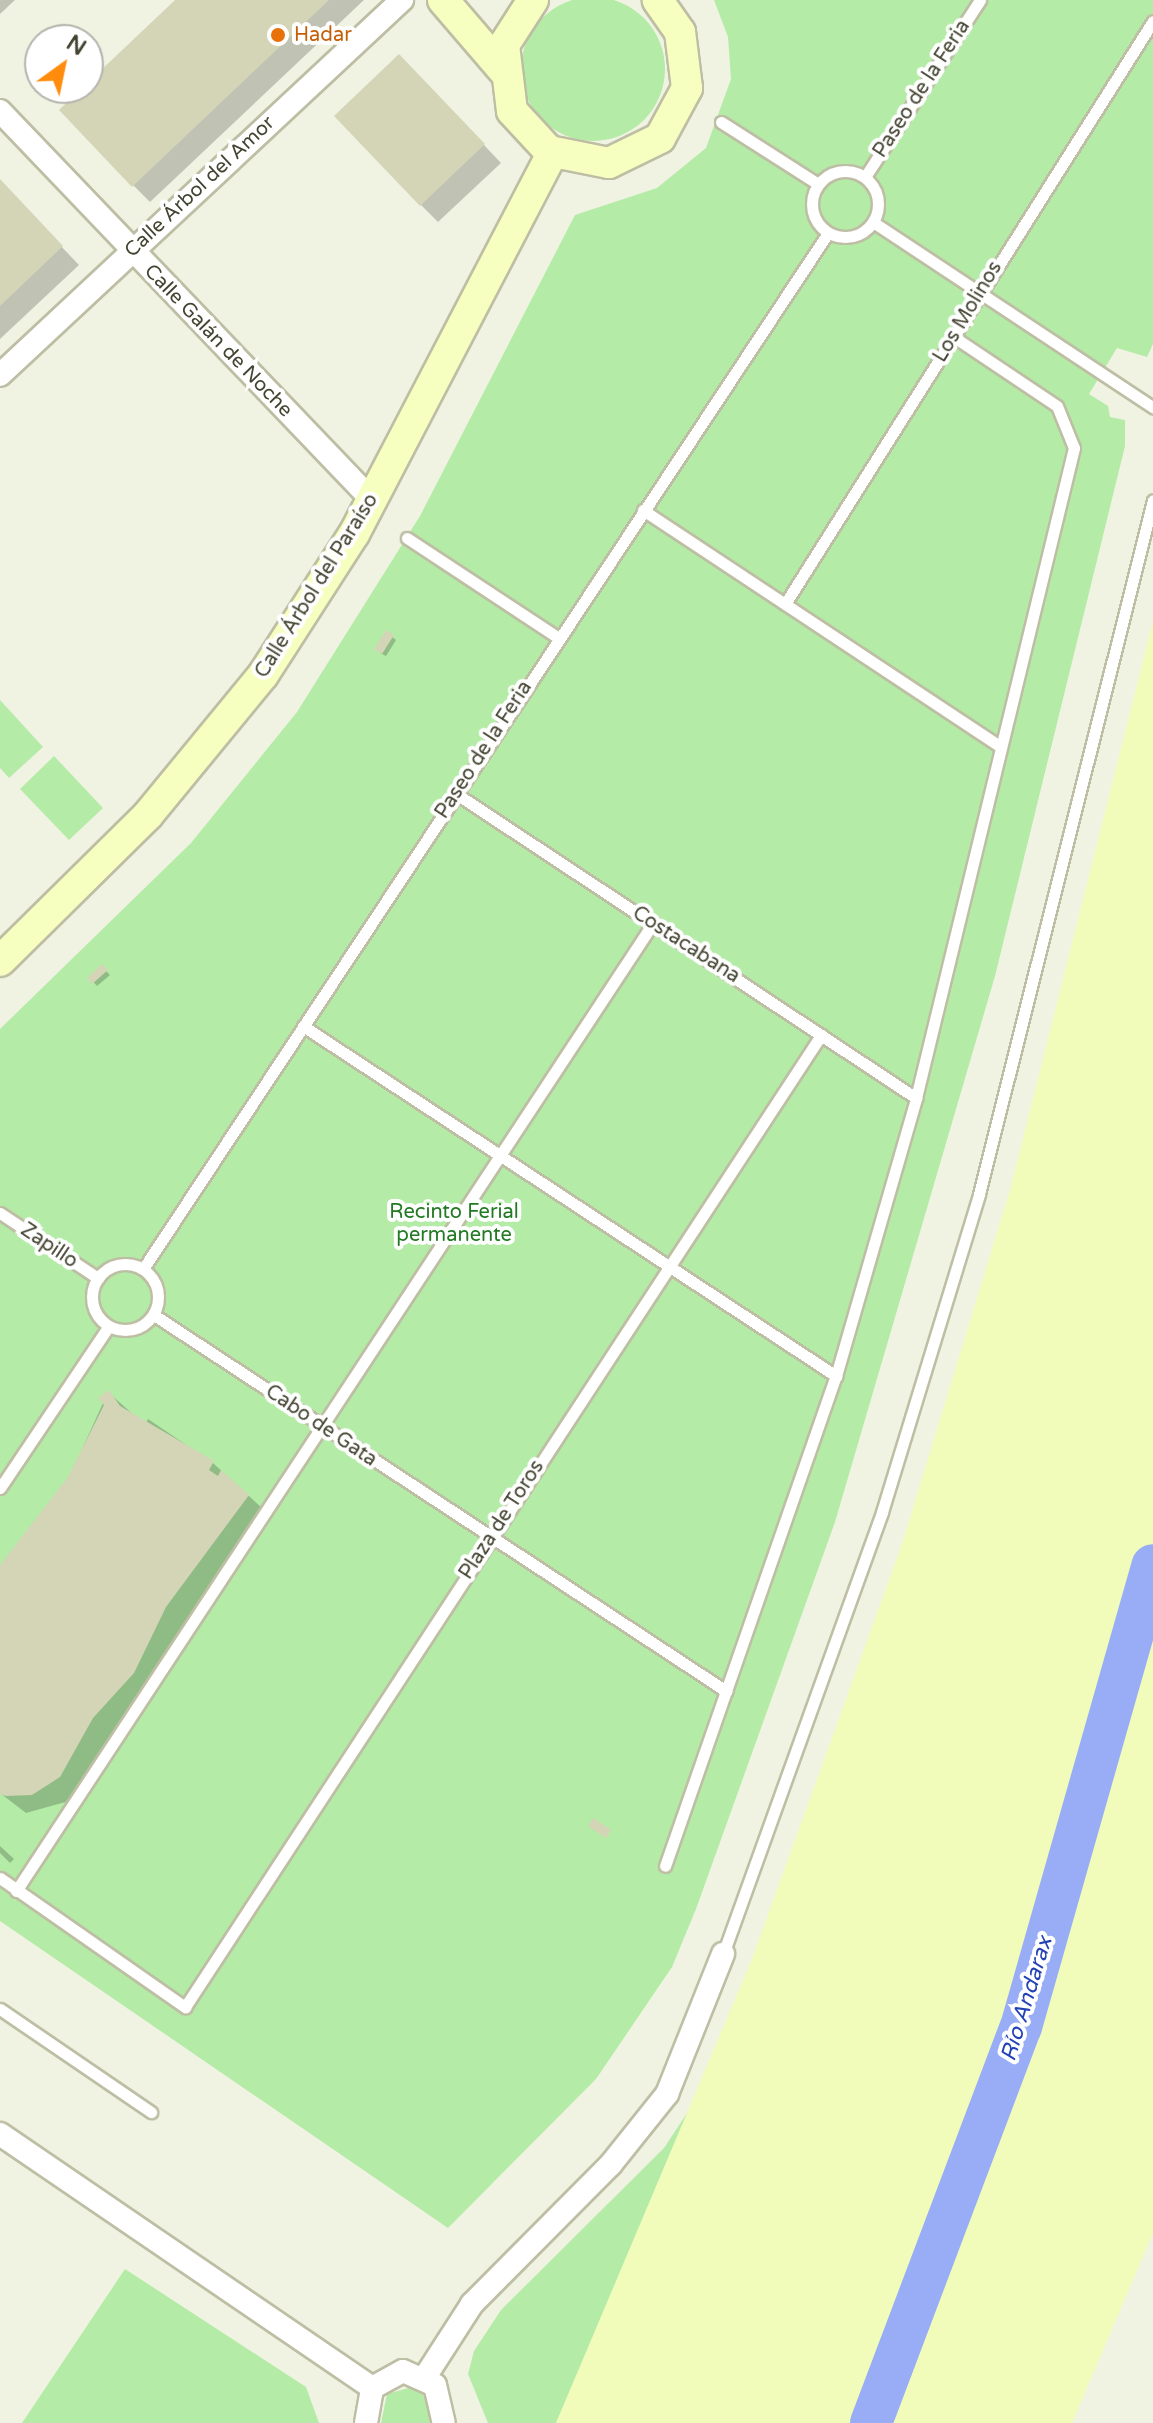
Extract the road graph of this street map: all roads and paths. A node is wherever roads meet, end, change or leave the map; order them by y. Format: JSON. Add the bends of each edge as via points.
{"nodes":[{"id":1,"x":402,"y":0,"type":"edge"},
{"id":2,"x":443,"y":0,"type":"edge"},
{"id":3,"x":533,"y":0,"type":"edge"},
{"id":4,"x":658,"y":0,"type":"edge"},
{"id":5,"x":980,"y":0,"type":"edge"},
{"id":6,"x":1153,"y":21,"type":"edge"},
{"id":7,"x":503,"y":70,"type":"junction"},
{"id":8,"x":0,"y":111,"type":"edge"},
{"id":9,"x":721,"y":122,"type":"dead end"},
{"id":10,"x":552,"y":153,"type":"junction"},
{"id":11,"x":865,"y":177,"type":"junction"},
{"id":12,"x":818,"y":184,"type":"junction"},
{"id":13,"x":873,"y":222,"type":"junction"},
{"id":14,"x":828,"y":233,"type":"junction"},
{"id":15,"x":130,"y":251,"type":"junction"},
{"id":16,"x":979,"y":291,"type":"junction"},
{"id":17,"x":954,"y":337,"type":"junction"},
{"id":18,"x":0,"y":375,"type":"edge"},
{"id":19,"x":1153,"y":407,"type":"edge"},
{"id":20,"x":372,"y":500,"type":"junction"},
{"id":21,"x":1153,"y":500,"type":"edge"},
{"id":22,"x":643,"y":510,"type":"junction"},
{"id":23,"x":407,"y":538,"type":"dead end"},
{"id":24,"x":785,"y":604,"type":"junction"},
{"id":25,"x":557,"y":637,"type":"junction"},
{"id":26,"x":1001,"y":747,"type":"junction"},
{"id":27,"x":455,"y":793,"type":"junction"},
{"id":28,"x":653,"y":923,"type":"junction"},
{"id":29,"x":0,"y":961,"type":"edge"},
{"id":30,"x":303,"y":1026,"type":"junction"},
{"id":31,"x":821,"y":1035,"type":"junction"},
{"id":32,"x":916,"y":1098,"type":"junction"},
{"id":33,"x":501,"y":1156,"type":"junction"},
{"id":34,"x":0,"y":1213,"type":"edge"},
{"id":35,"x":670,"y":1267,"type":"junction"},
{"id":36,"x":143,"y":1269,"type":"junction"},
{"id":37,"x":98,"y":1278,"type":"junction"},
{"id":38,"x":154,"y":1315,"type":"junction"},
{"id":39,"x":109,"y":1326,"type":"junction"},
{"id":40,"x":836,"y":1376,"type":"junction"},
{"id":41,"x":322,"y":1427,"type":"junction"},
{"id":42,"x":0,"y":1488,"type":"edge"},
{"id":43,"x":490,"y":1537,"type":"junction"},
{"id":44,"x":726,"y":1691,"type":"junction"},
{"id":45,"x":665,"y":1866,"type":"dead end"},
{"id":46,"x":0,"y":1878,"type":"edge"},
{"id":47,"x":16,"y":1891,"type":"junction"},
{"id":48,"x":723,"y":1954,"type":"joint"},
{"id":49,"x":0,"y":2009,"type":"edge"},
{"id":50,"x":151,"y":2112,"type":"dead end"},
{"id":51,"x":0,"y":2134,"type":"edge"},
{"id":52,"x":425,"y":2377,"type":"junction"},
{"id":53,"x":372,"y":2388,"type":"junction"},
{"id":54,"x":366,"y":2423,"type":"edge"},
{"id":55,"x":444,"y":2423,"type":"edge"}],
"edges":[{"from":1,"to":15,"type":"street","name":"Calle Árbol del Amor"},
{"from":2,"to":7,"type":"street"},
{"from":3,"to":7,"type":"street","via":[[511,27]]},
{"from":4,"to":10,"type":"street","via":[[688,60],[677,115],[637,154],[581,163]]},
{"from":5,"to":11,"type":"lane","name":"Paseo de la Feria"},
{"from":6,"to":16,"type":"lane","name":"Los Molinos"},
{"from":7,"to":10,"type":"street","via":[[512,111]]},
{"from":8,"to":15,"type":"street","name":"Calle Galán de Noche"},
{"from":9,"to":12,"type":"lane"},
{"from":10,"to":20,"type":"street","name":"Calle Árbol del Paraíso"},
{"from":11,"to":12,"type":"lane","via":[[838,171]]},
{"from":11,"to":13,"type":"lane","via":[[878,196]]},
{"from":12,"to":14,"type":"lane","via":[[813,212]]},
{"from":13,"to":14,"type":"lane","via":[[854,236]]},
{"from":13,"to":16,"type":"lane"},
{"from":14,"to":22,"type":"lane","name":"Paseo de la Feria"},
{"from":15,"to":18,"type":"street","name":"Calle Árbol del Amor"},
{"from":15,"to":20,"type":"street","name":"Calle Galán de Noche"},
{"from":16,"to":17,"type":"lane","name":"Los Molinos"},
{"from":16,"to":19,"type":"lane"},
{"from":17,"to":24,"type":"lane","name":"Los Molinos"},
{"from":17,"to":26,"type":"lane","via":[[1057,406],[1075,438]]},
{"from":20,"to":29,"type":"street","name":"Calle Árbol del Paraíso","via":[[263,675],[188,769]]},
{"from":21,"to":48,"type":"lane","via":[[979,1194],[882,1512]]},
{"from":22,"to":24,"type":"lane"},
{"from":22,"to":25,"type":"lane","name":"Paseo de la Feria"},
{"from":23,"to":25,"type":"lane"},
{"from":24,"to":26,"type":"lane"},
{"from":25,"to":27,"type":"lane","name":"Paseo de la Feria"},
{"from":26,"to":32,"type":"lane"},
{"from":27,"to":28,"type":"lane","name":"Costacabana"},
{"from":27,"to":30,"type":"lane","name":"Paseo de la Feria"},
{"from":28,"to":31,"type":"lane","name":"Costacabana"},
{"from":28,"to":33,"type":"lane"},
{"from":30,"to":33,"type":"lane"},
{"from":30,"to":36,"type":"lane","name":"Paseo de la Feria"},
{"from":31,"to":32,"type":"lane","name":"Costacabana"},
{"from":31,"to":35,"type":"lane","name":"Plaza de Toros"},
{"from":32,"to":40,"type":"lane"},
{"from":33,"to":35,"type":"lane"},
{"from":33,"to":41,"type":"lane"},
{"from":34,"to":37,"type":"lane","name":"Zapillo"},
{"from":35,"to":40,"type":"lane"},
{"from":35,"to":43,"type":"lane","name":"Plaza de Toros"},
{"from":36,"to":37,"type":"lane","via":[[120,1264]]},
{"from":36,"to":38,"type":"lane","via":[[157,1288]]},
{"from":37,"to":39,"type":"lane","via":[[93,1303]]},
{"from":38,"to":39,"type":"lane","via":[[135,1329]]},
{"from":38,"to":41,"type":"lane","name":"Cabo de Gata"},
{"from":39,"to":42,"type":"lane"},
{"from":40,"to":44,"type":"lane"},
{"from":41,"to":43,"type":"lane","name":"Cabo de Gata"},
{"from":41,"to":47,"type":"lane"},
{"from":43,"to":44,"type":"lane","name":"Cabo de Gata"},
{"from":43,"to":47,"type":"lane","name":"Plaza de Toros","via":[[185,2007]]},
{"from":44,"to":45,"type":"lane"},
{"from":46,"to":47,"type":"lane"},
{"from":48,"to":52,"type":"street","via":[[659,2105],[472,2304]]},
{"from":49,"to":50,"type":"lane"},
{"from":51,"to":53,"type":"street"},
{"from":52,"to":53,"type":"street","via":[[394,2372]]},
{"from":52,"to":55,"type":"street","via":[[441,2392]]},
{"from":53,"to":54,"type":"street"}]}
